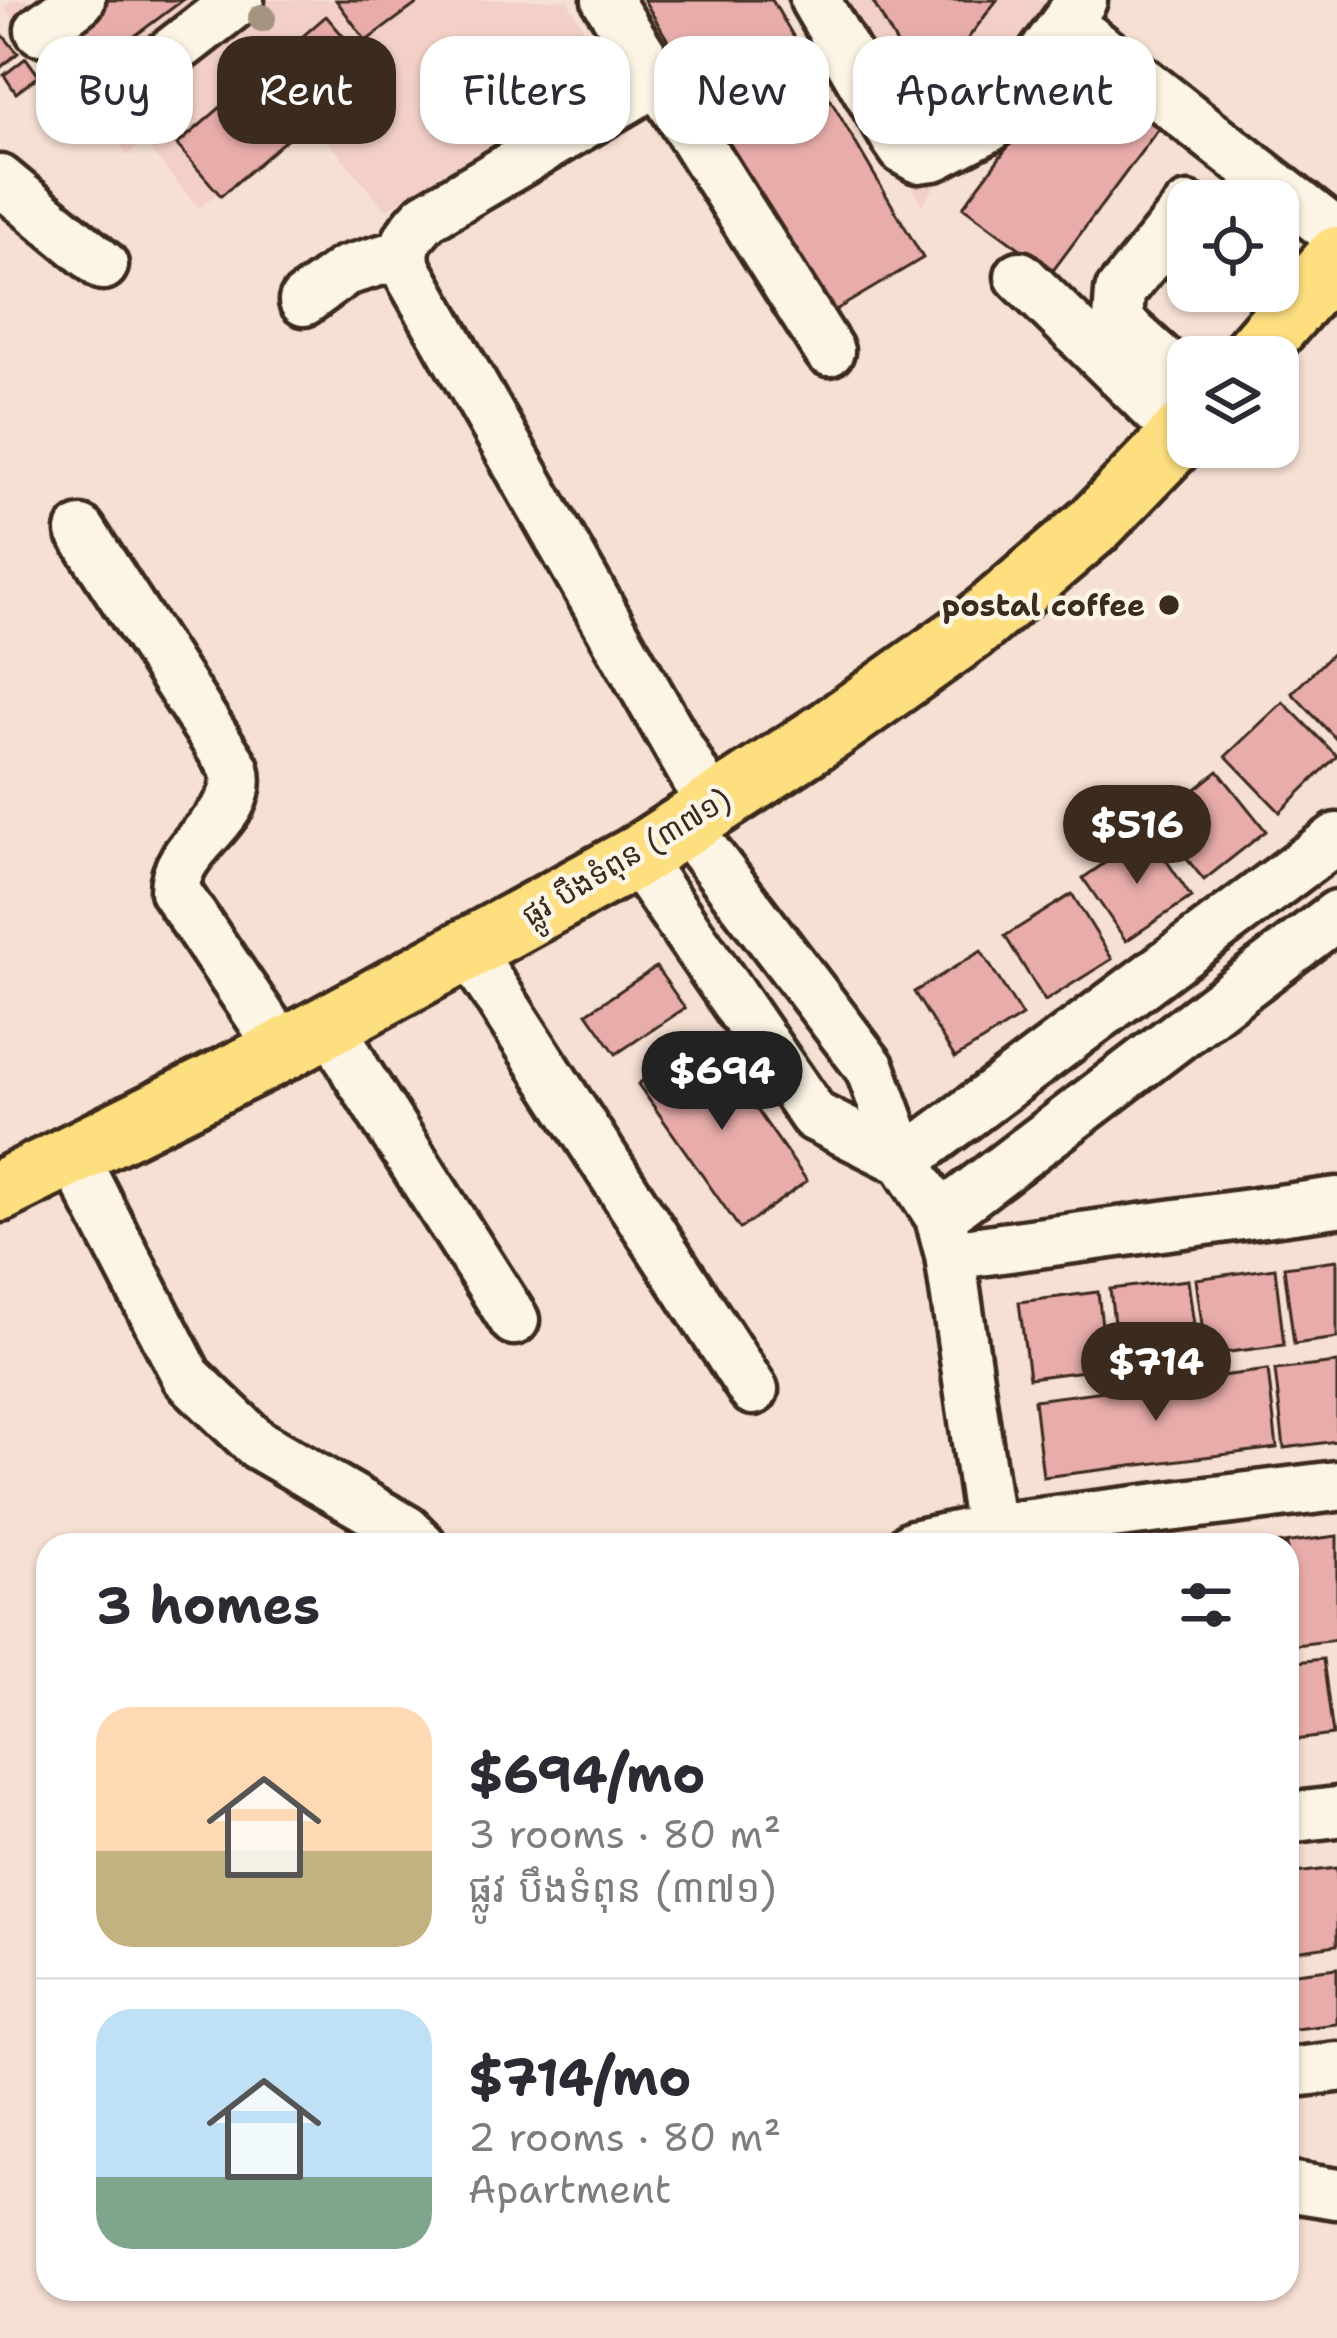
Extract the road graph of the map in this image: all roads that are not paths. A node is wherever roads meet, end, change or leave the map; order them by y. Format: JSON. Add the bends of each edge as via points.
{"nodes":[{"id":1,"x":80,"y":0,"type":"edge"},
{"id":2,"x":239,"y":0,"type":"edge"},
{"id":3,"x":607,"y":0,"type":"edge"},
{"id":4,"x":814,"y":0,"type":"edge"},
{"id":5,"x":1074,"y":11,"type":"edge"},
{"id":6,"x":40,"y":30,"type":"dead end"},
{"id":7,"x":193,"y":36,"type":"edge"},
{"id":8,"x":654,"y":76,"type":"edge"},
{"id":9,"x":654,"y":83,"type":"edge"},
{"id":10,"x":697,"y":144,"type":"edge"},
{"id":11,"x":1234,"y":149,"type":"junction"},
{"id":12,"x":0,"y":180,"type":"edge"},
{"id":13,"x":1211,"y":180,"type":"edge"},
{"id":14,"x":1337,"y":234,"type":"edge"},
{"id":15,"x":1167,"y":236,"type":"edge"},
{"id":16,"x":402,"y":254,"type":"junction"},
{"id":17,"x":103,"y":265,"type":"dead end"},
{"id":18,"x":1308,"y":271,"type":"edge"},
{"id":19,"x":1020,"y":276,"type":"dead end"},
{"id":20,"x":304,"y":301,"type":"dead end"},
{"id":21,"x":1264,"y":336,"type":"edge"},
{"id":22,"x":829,"y":351,"type":"dead end"},
{"id":23,"x":1167,"y":389,"type":"edge"},
{"id":24,"x":1167,"y":399,"type":"edge"},
{"id":25,"x":1167,"y":438,"type":"edge"},
{"id":26,"x":81,"y":531,"type":"dead end"},
{"id":27,"x":678,"y":829,"type":"junction"},
{"id":28,"x":1337,"y":838,"type":"edge"},
{"id":29,"x":1337,"y":915,"type":"edge"},
{"id":30,"x":469,"y":950,"type":"junction"},
{"id":31,"x":307,"y":1037,"type":"junction"},
{"id":32,"x":73,"y":1156,"type":"junction"},
{"id":33,"x":904,"y":1161,"type":"junction"},
{"id":34,"x":0,"y":1191,"type":"edge"},
{"id":35,"x":1337,"y":1202,"type":"edge"},
{"id":36,"x":945,"y":1236,"type":"junction"},
{"id":37,"x":514,"y":1320,"type":"dead end"},
{"id":38,"x":753,"y":1390,"type":"dead end"},
{"id":39,"x":1337,"y":1486,"type":"edge"},
{"id":40,"x":410,"y":1533,"type":"edge"},
{"id":41,"x":990,"y":1533,"type":"edge"},
{"id":42,"x":1018,"y":1533,"type":"edge"},
{"id":43,"x":1337,"y":1812,"type":"edge"},
{"id":44,"x":1299,"y":1817,"type":"edge"},
{"id":45,"x":1337,"y":2067,"type":"edge"},
{"id":46,"x":1299,"y":2072,"type":"edge"},
{"id":47,"x":1299,"y":2188,"type":"edge"},
{"id":48,"x":1337,"y":2194,"type":"edge"}],
"edges":[{"from":1,"to":6,"type":"street"},
{"from":2,"to":7,"type":"street"},
{"from":3,"to":8,"type":"street"},
{"from":4,"to":5,"type":"street","via":[[895,137],[918,158],[990,127]]},
{"from":5,"to":11,"type":"street"},
{"from":9,"to":16,"type":"street","via":[[426,217]]},
{"from":10,"to":22,"type":"street"},
{"from":11,"to":13,"type":"street"},
{"from":11,"to":14,"type":"street"},
{"from":12,"to":17,"type":"street"},
{"from":15,"to":23,"type":"street","via":[[1120,292],[1118,321]]},
{"from":16,"to":20,"type":"street","via":[[345,271]]},
{"from":16,"to":27,"type":"street"},
{"from":18,"to":21,"type":"main road"},
{"from":19,"to":24,"type":"street"},
{"from":25,"to":27,"type":"main road","name":"ផ្លូវ បឹងទំពុន (៣៧១)","via":[[1096,524],[971,630]]},
{"from":26,"to":31,"type":"street","via":[[238,782],[176,871],[175,891]]},
{"from":27,"to":30,"type":"main road","name":"ផ្លូវ បឹងទំពុន (៣៧១)"},
{"from":27,"to":33,"type":"street","via":[[870,1068]]},
{"from":27,"to":33,"type":"street","via":[[814,1116]]},
{"from":28,"to":33,"type":"street"},
{"from":29,"to":36,"type":"street"},
{"from":30,"to":31,"type":"main road","name":"ផ្លូវ បឹងទំពុន (៣៧១)"},
{"from":30,"to":38,"type":"street"},
{"from":31,"to":32,"type":"main road","name":"ផ្លូវ បឹងទំពុន (៣៧១)"},
{"from":31,"to":37,"type":"street","via":[[357,1073]]},
{"from":32,"to":34,"type":"main road","name":"ផ្លូវ បឹងទំពុន (៣៧១)"},
{"from":32,"to":40,"type":"street","via":[[187,1378],[257,1444]]},
{"from":33,"to":36,"type":"street"},
{"from":35,"to":36,"type":"street"},
{"from":36,"to":41,"type":"street"},
{"from":39,"to":42,"type":"street"},
{"from":43,"to":44,"type":"street"},
{"from":45,"to":46,"type":"street"},
{"from":47,"to":48,"type":"street"}]}
